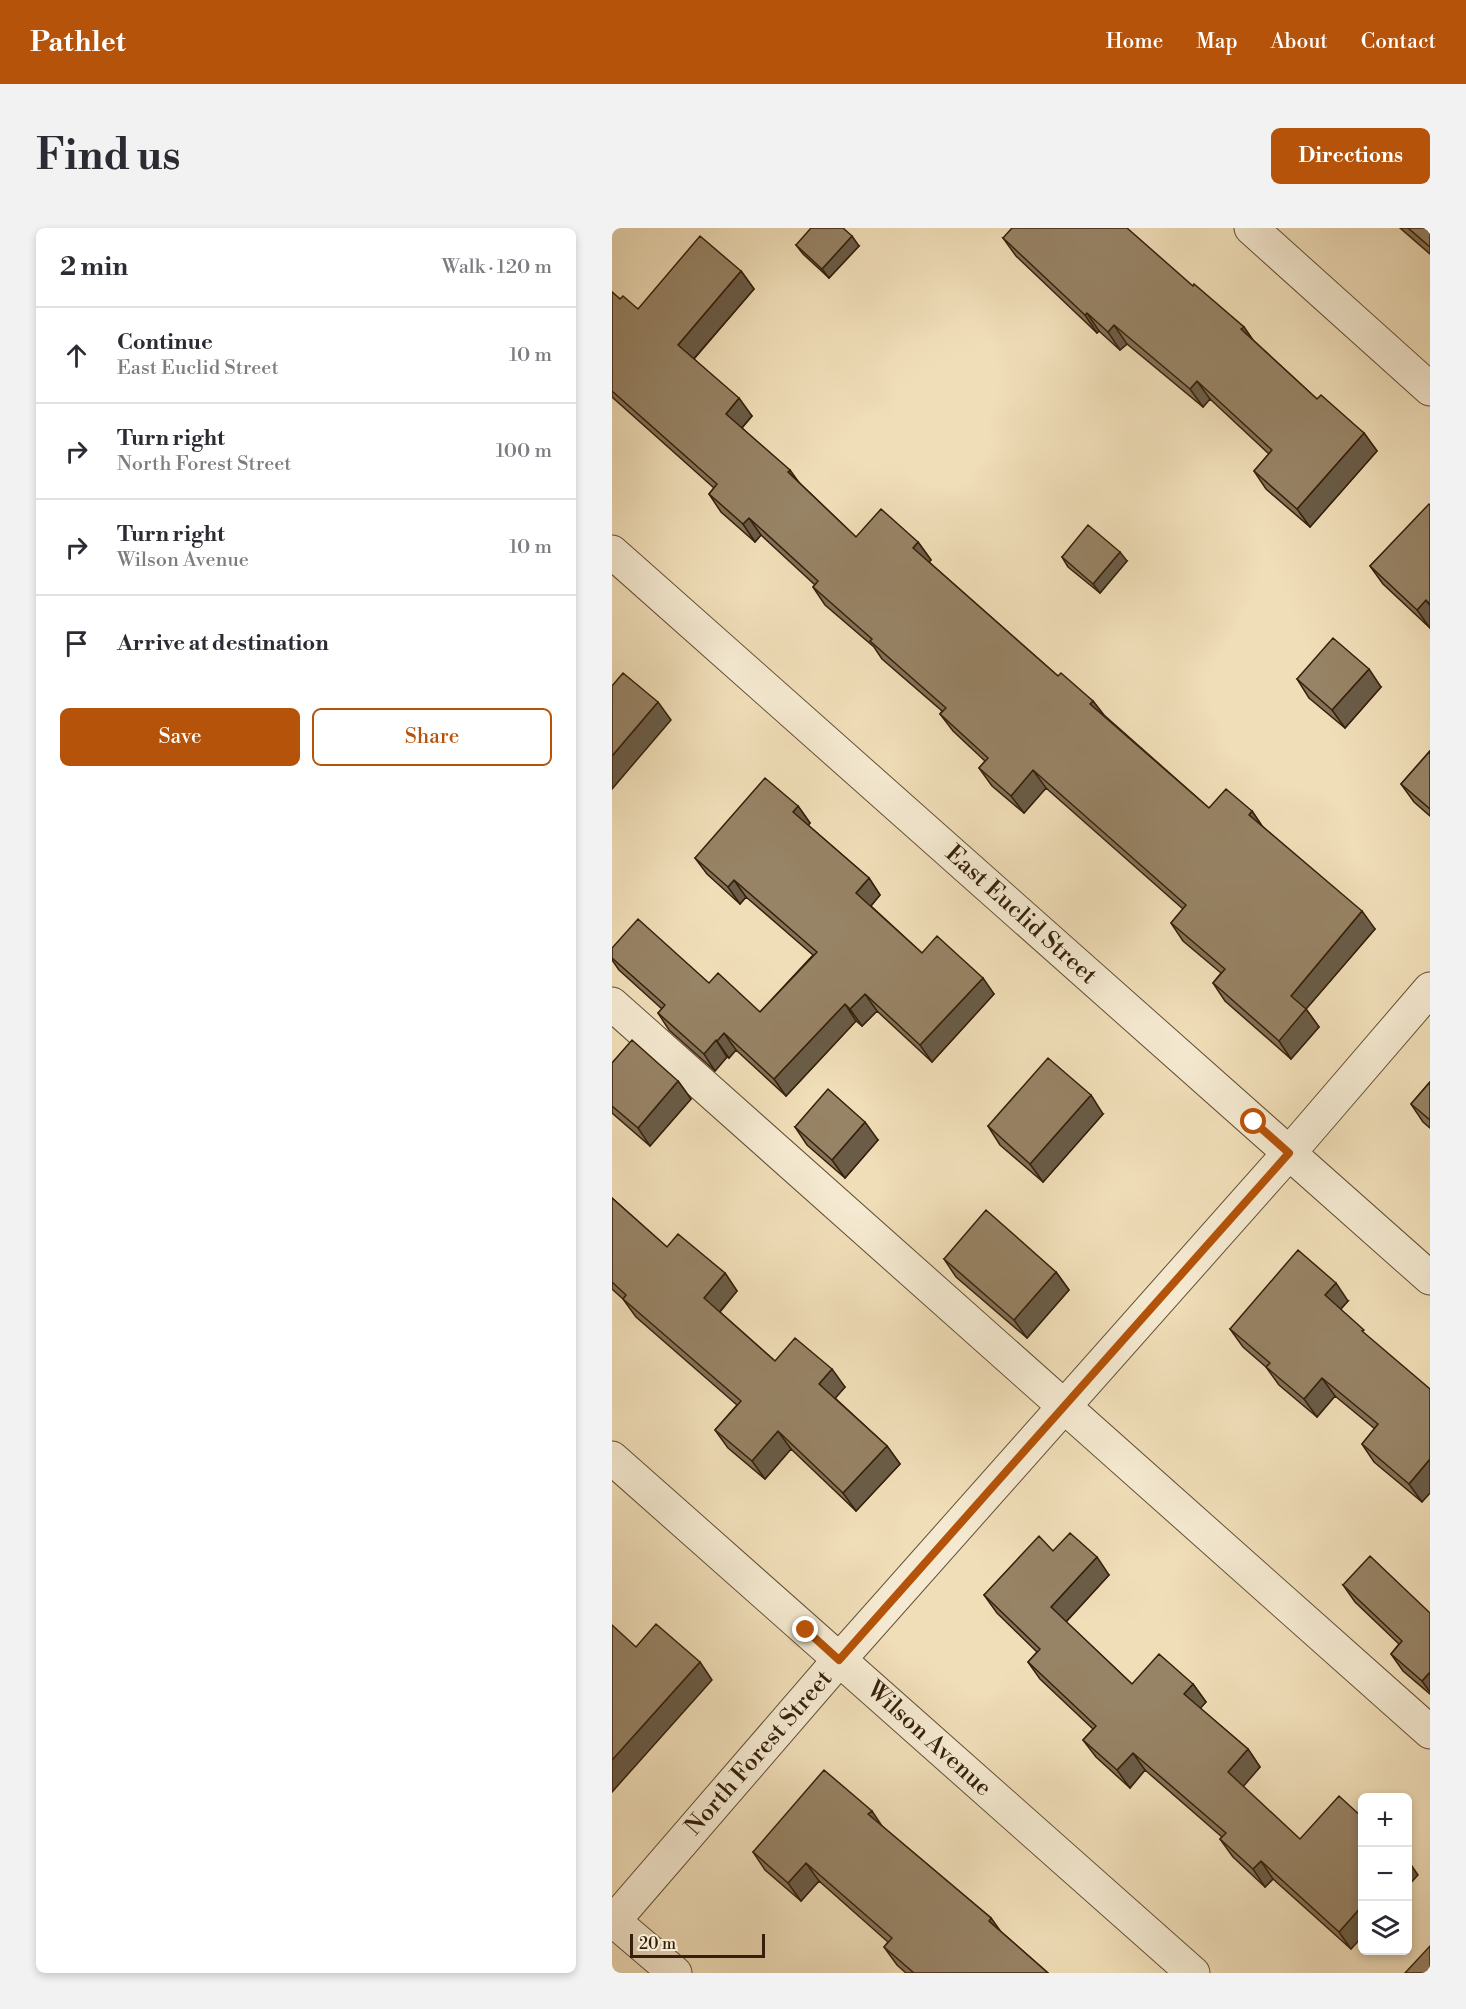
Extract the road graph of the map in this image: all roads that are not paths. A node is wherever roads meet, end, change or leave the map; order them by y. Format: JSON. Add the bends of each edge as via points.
{"nodes":[{"id":1,"x":1251,"y":228,"type":"edge"},
{"id":2,"x":1430,"y":389,"type":"edge"},
{"id":3,"x":612,"y":552,"type":"edge"},
{"id":4,"x":1430,"y":989,"type":"edge"},
{"id":5,"x":612,"y":1005,"type":"edge"},
{"id":6,"x":1289,"y":1153,"type":"junction"},
{"id":7,"x":1430,"y":1278,"type":"edge"},
{"id":8,"x":1064,"y":1406,"type":"junction"},
{"id":9,"x":612,"y":1458,"type":"edge"},
{"id":10,"x":839,"y":1660,"type":"junction"},
{"id":11,"x":1430,"y":1732,"type":"edge"},
{"id":12,"x":613,"y":1922,"type":"edge"},
{"id":13,"x":675,"y":1973,"type":"edge"},
{"id":14,"x":1192,"y":1973,"type":"edge"}],
"edges":[{"from":1,"to":2,"type":"street"},
{"from":3,"to":6,"type":"street","name":"East Euclid Street"},
{"from":4,"to":6,"type":"street","name":"North Forest Street"},
{"from":5,"to":8,"type":"street"},
{"from":6,"to":7,"type":"street","name":"East Euclid Street"},
{"from":6,"to":8,"type":"street","name":"North Forest Street"},
{"from":8,"to":10,"type":"street","name":"North Forest Street"},
{"from":8,"to":11,"type":"street"},
{"from":9,"to":10,"type":"street","name":"Wilson Avenue"},
{"from":10,"to":12,"type":"street","name":"North Forest Street"},
{"from":10,"to":14,"type":"street","name":"Wilson Avenue"},
{"from":12,"to":13,"type":"street"}]}
